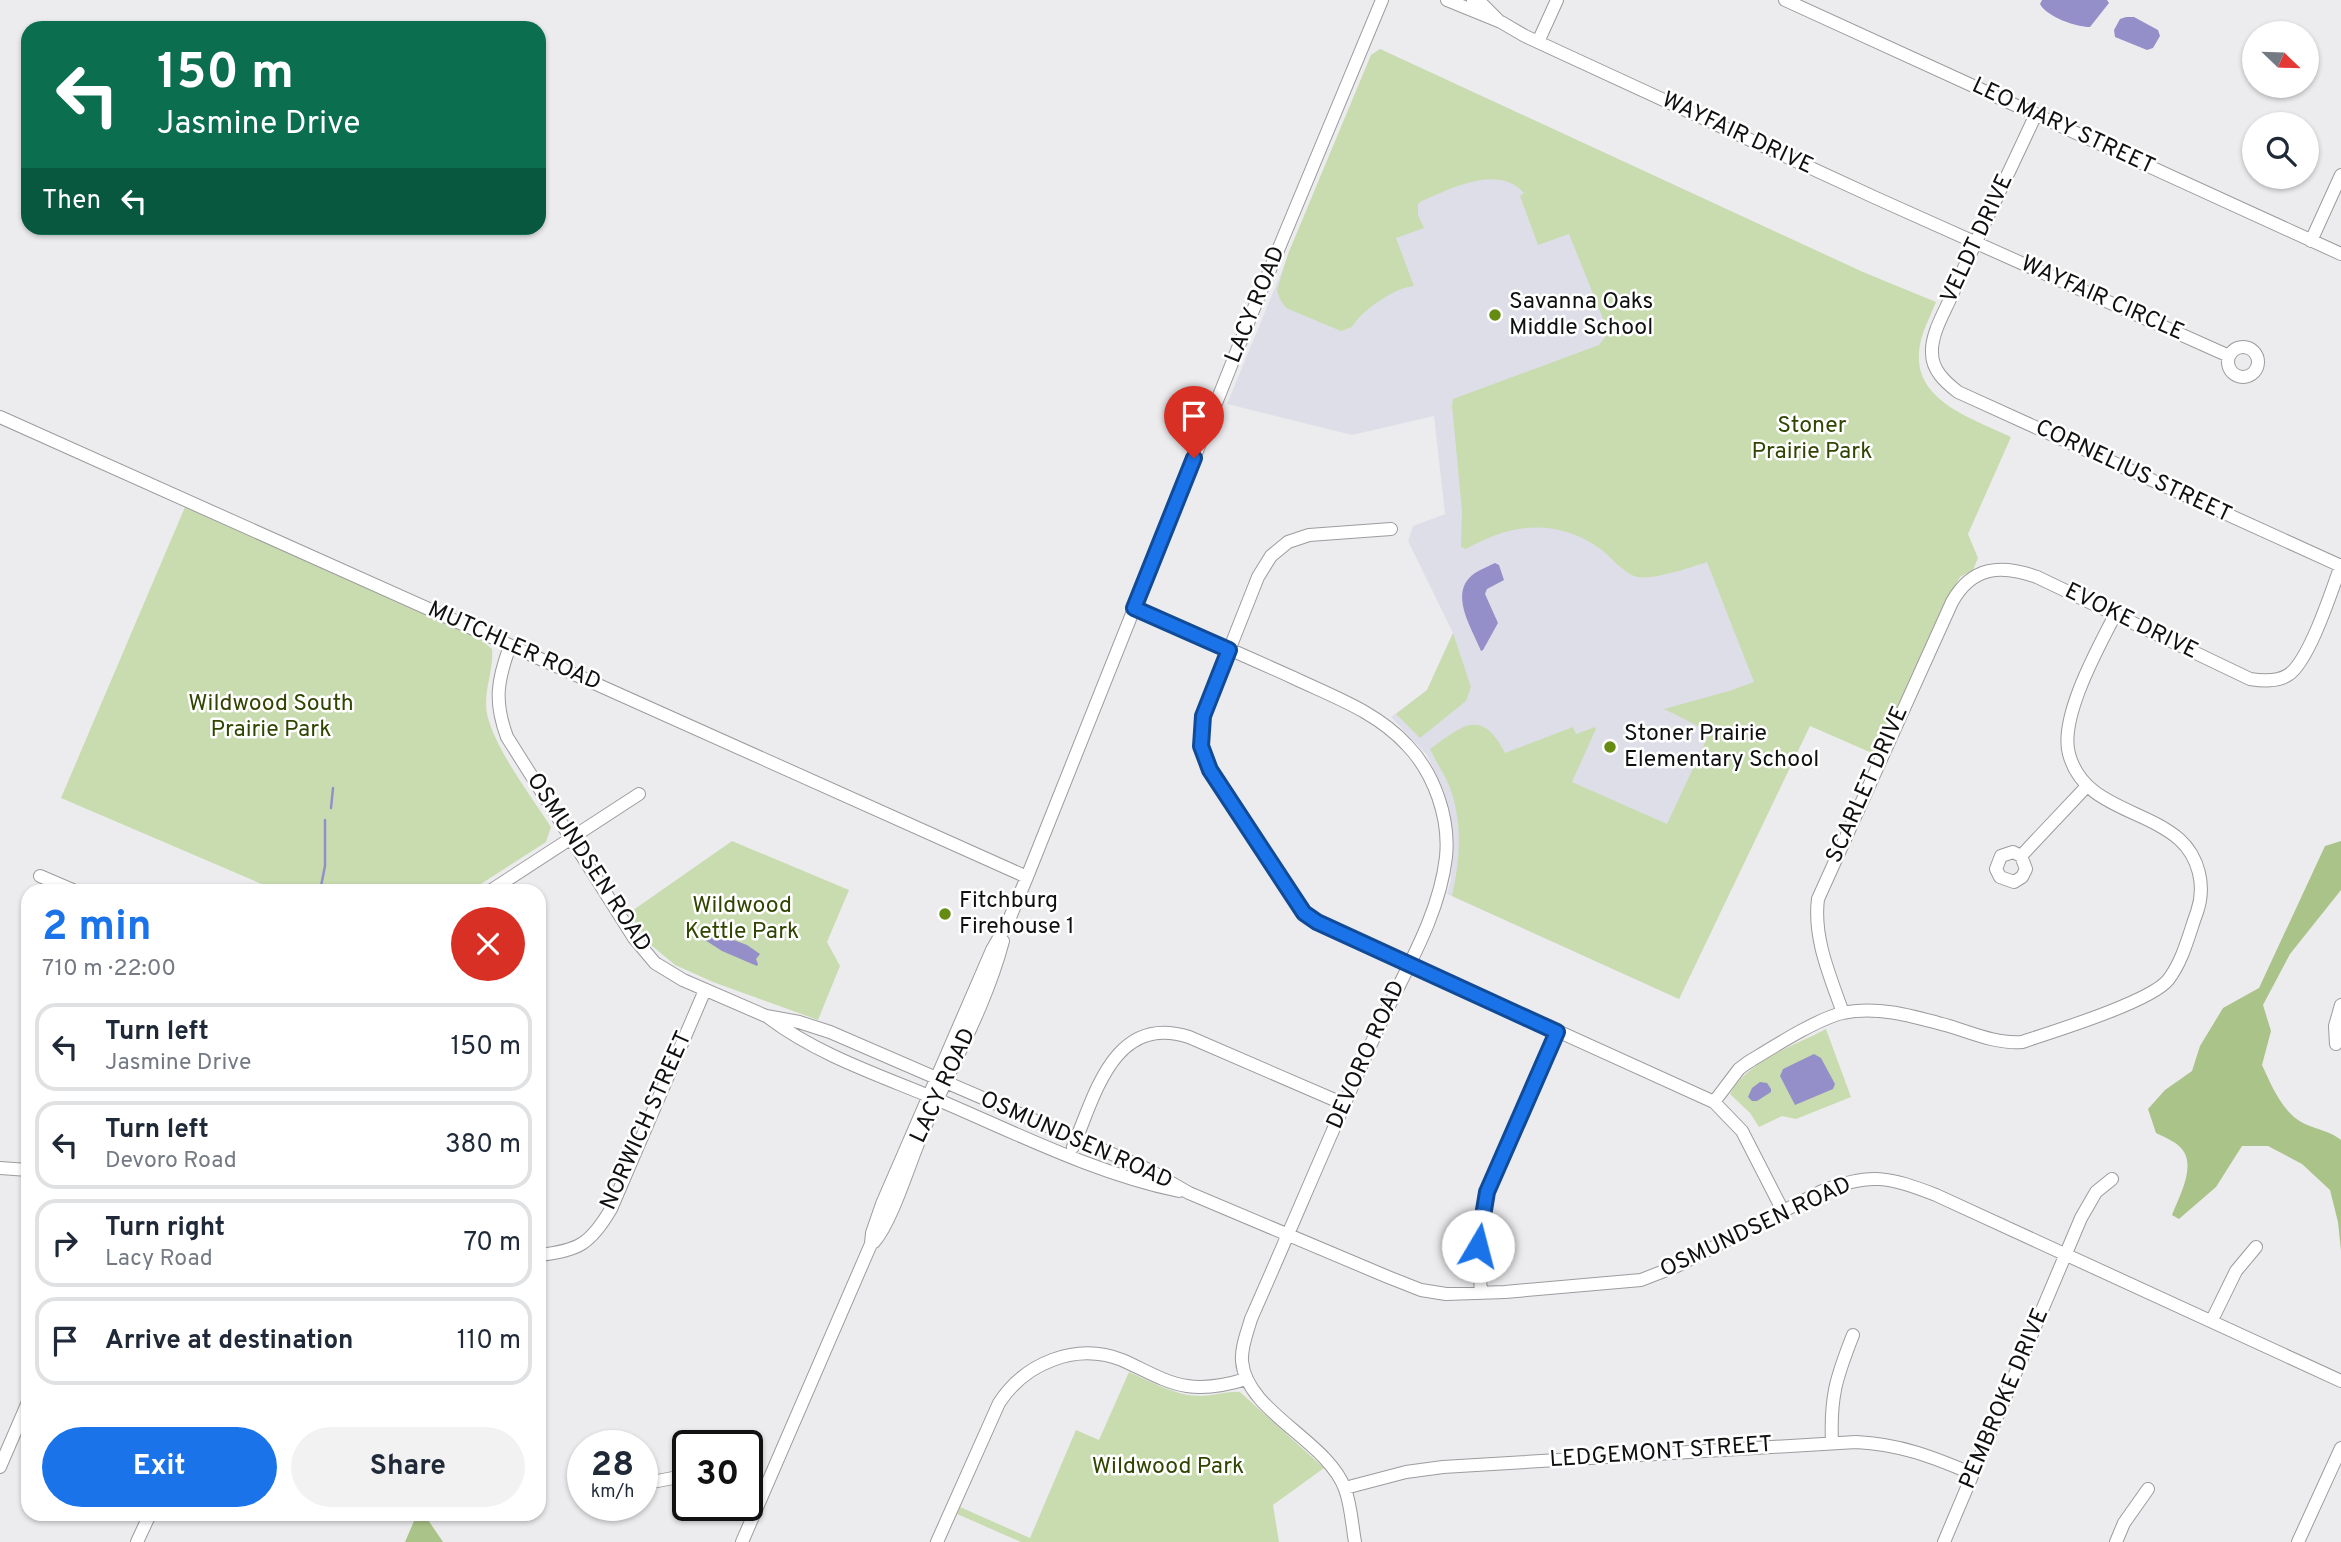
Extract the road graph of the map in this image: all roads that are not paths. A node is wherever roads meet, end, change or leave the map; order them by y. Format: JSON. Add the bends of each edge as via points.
{"nodes":[{"id":1,"x":1382,"y":0,"type":"edge"},
{"id":2,"x":1447,"y":0,"type":"edge"},
{"id":3,"x":1473,"y":0,"type":"edge"},
{"id":4,"x":1557,"y":0,"type":"edge"},
{"id":5,"x":1791,"y":1,"type":"edge"},
{"id":6,"x":1501,"y":22,"type":"junction"},
{"id":7,"x":1538,"y":42,"type":"junction"},
{"id":8,"x":2036,"y":114,"type":"junction"},
{"id":9,"x":2341,"y":175,"type":"edge"},
{"id":10,"x":2311,"y":241,"type":"junction"},
{"id":11,"x":1976,"y":242,"type":"junction"},
{"id":12,"x":2341,"y":254,"type":"edge"},
{"id":13,"x":2229,"y":356,"type":"dead end"},
{"id":14,"x":1935,"y":366,"type":"joint"},
{"id":15,"x":0,"y":417,"type":"edge"},
{"id":16,"x":1391,"y":529,"type":"dead end"},
{"id":17,"x":2341,"y":565,"type":"edge"},
{"id":18,"x":1981,"y":574,"type":"joint"},
{"id":19,"x":1134,"y":608,"type":"junction"},
{"id":20,"x":2115,"y":615,"type":"junction"},
{"id":21,"x":510,"y":646,"type":"junction"},
{"id":22,"x":1229,"y":650,"type":"junction"},
{"id":23,"x":2087,"y":786,"type":"junction"},
{"id":24,"x":639,"y":794,"type":"dead end"},
{"id":25,"x":572,"y":840,"type":"junction"},
{"id":26,"x":2021,"y":856,"type":"dead end"},
{"id":27,"x":40,"y":876,"type":"dead end"},
{"id":28,"x":1027,"y":877,"type":"junction"},
{"id":29,"x":59,"y":884,"type":"edge"},
{"id":30,"x":502,"y":884,"type":"edge"},
{"id":31,"x":1408,"y":963,"type":"junction"},
{"id":32,"x":705,"y":990,"type":"junction"},
{"id":33,"x":2341,"y":1005,"type":"edge"},
{"id":34,"x":1843,"y":1013,"type":"junction"},
{"id":35,"x":766,"y":1016,"type":"junction"},
{"id":36,"x":1557,"y":1032,"type":"junction"},
{"id":37,"x":855,"y":1043,"type":"junction"},
{"id":38,"x":2336,"y":1044,"type":"dead end"},
{"id":39,"x":847,"y":1061,"type":"junction"},
{"id":40,"x":941,"y":1081,"type":"junction"},
{"id":41,"x":933,"y":1098,"type":"junction"},
{"id":42,"x":1714,"y":1102,"type":"junction"},
{"id":43,"x":1344,"y":1104,"type":"junction"},
{"id":44,"x":1076,"y":1140,"type":"junction"},
{"id":45,"x":1069,"y":1157,"type":"junction"},
{"id":46,"x":0,"y":1168,"type":"edge"},
{"id":47,"x":21,"y":1170,"type":"edge"},
{"id":48,"x":2112,"y":1179,"type":"dead end"},
{"id":49,"x":1189,"y":1194,"type":"junction"},
{"id":50,"x":1783,"y":1211,"type":"junction"},
{"id":51,"x":1288,"y":1235,"type":"junction"},
{"id":52,"x":2256,"y":1247,"type":"dead end"},
{"id":53,"x":546,"y":1254,"type":"edge"},
{"id":54,"x":2065,"y":1255,"type":"junction"},
{"id":55,"x":1481,"y":1293,"type":"junction"},
{"id":56,"x":2212,"y":1320,"type":"junction"},
{"id":57,"x":1853,"y":1335,"type":"dead end"},
{"id":58,"x":1246,"y":1379,"type":"junction"},
{"id":59,"x":2341,"y":1381,"type":"edge"},
{"id":60,"x":21,"y":1418,"type":"edge"},
{"id":61,"x":1832,"y":1443,"type":"junction"},
{"id":62,"x":2341,"y":1448,"type":"edge"},
{"id":63,"x":0,"y":1467,"type":"edge"},
{"id":64,"x":1973,"y":1474,"type":"junction"},
{"id":65,"x":763,"y":1480,"type":"edge"},
{"id":66,"x":1345,"y":1488,"type":"junction"},
{"id":67,"x":2148,"y":1489,"type":"dead end"},
{"id":68,"x":147,"y":1521,"type":"edge"},
{"id":69,"x":748,"y":1521,"type":"edge"},
{"id":70,"x":137,"y":1542,"type":"edge"},
{"id":71,"x":743,"y":1542,"type":"edge"},
{"id":72,"x":937,"y":1542,"type":"edge"},
{"id":73,"x":1355,"y":1542,"type":"edge"},
{"id":74,"x":1944,"y":1542,"type":"edge"},
{"id":75,"x":2116,"y":1542,"type":"edge"},
{"id":76,"x":2298,"y":1542,"type":"edge"}],
"edges":[{"from":1,"to":19,"type":"street","name":"LACY ROAD"},
{"from":2,"to":6,"type":"street","name":"WAYFAIR DRIVE"},
{"from":3,"to":6,"type":"street","name":"WAYFAIR DRIVE"},
{"from":4,"to":7,"type":"street"},
{"from":5,"to":8,"type":"street","name":"LEO MARY STREET"},
{"from":6,"to":7,"type":"street","name":"WAYFAIR DRIVE"},
{"from":7,"to":11,"type":"street","name":"WAYFAIR DRIVE"},
{"from":8,"to":10,"type":"street","name":"LEO MARY STREET"},
{"from":8,"to":11,"type":"street","name":"VELDT DRIVE"},
{"from":9,"to":10,"type":"street"},
{"from":10,"to":12,"type":"street","name":"LEO MARY STREET"},
{"from":11,"to":13,"type":"street","name":"WAYFAIR CIRCLE"},
{"from":11,"to":14,"type":"street","name":"VELDT DRIVE","via":[[1934,336]]},
{"from":14,"to":17,"type":"street","name":"CORNELIUS STREET","via":[[1944,382],[1958,392]]},
{"from":15,"to":21,"type":"street","name":"MUTCHLER ROAD"},
{"from":16,"to":22,"type":"street","via":[[1309,535],[1279,548],[1258,577]]},
{"from":17,"to":20,"type":"street","name":"EVOKE DRIVE","via":[[2305,654],[2297,667],[2279,679],[2250,679]]},
{"from":18,"to":20,"type":"street","name":"EVOKE DRIVE","via":[[1995,569],[2019,571]]},
{"from":18,"to":34,"type":"street","name":"SCARLET DRIVE","via":[[1968,580],[1952,602],[1818,899],[1818,933]]},
{"from":19,"to":22,"type":"street","name":"DEVORO ROAD"},
{"from":19,"to":28,"type":"street","name":"LACY ROAD"},
{"from":20,"to":23,"type":"street","via":[[2069,719],[2069,757]]},
{"from":21,"to":25,"type":"street","name":"OSMUNDSEN ROAD","via":[[497,692],[502,726]]},
{"from":21,"to":28,"type":"street","name":"MUTCHLER ROAD"},
{"from":22,"to":31,"type":"street","via":[[1200,732],[1210,770],[1304,913]]},
{"from":22,"to":31,"type":"street","name":"DEVORO ROAD","via":[[1371,715],[1405,742],[1429,775],[1445,826],[1446,855],[1437,898]]},
{"from":23,"to":26,"type":"street"},
{"from":23,"to":34,"type":"street","via":[[2179,839],[2200,872],[2199,907],[2181,956],[2162,985],[2140,999],[2013,1043],[1906,1015]]},
{"from":24,"to":25,"type":"street"},
{"from":25,"to":30,"type":"street"},
{"from":25,"to":32,"type":"street","name":"OSMUNDSEN ROAD","via":[[647,955],[664,970]]},
{"from":27,"to":29,"type":"street"},
{"from":28,"to":40,"type":"street","name":"LACY ROAD","via":[[991,982]]},
{"from":31,"to":36,"type":"street"},
{"from":31,"to":43,"type":"street","name":"DEVORO ROAD"},
{"from":32,"to":35,"type":"street","name":"OSMUNDSEN ROAD"},
{"from":32,"to":53,"type":"street","name":"NORWICH STREET","via":[[599,1229],[566,1252]]},
{"from":33,"to":38,"type":"street"},
{"from":34,"to":42,"type":"street","via":[[1738,1069]]},
{"from":35,"to":37,"type":"street","name":"OSMUNDSEN ROAD","via":[[799,1022]]},
{"from":35,"to":39,"type":"street","name":"OSMUNDSEN ROAD"},
{"from":36,"to":42,"type":"street"},
{"from":36,"to":55,"type":"street","via":[[1487,1192],[1478,1246]]},
{"from":37,"to":39,"type":"street"},
{"from":37,"to":40,"type":"street","name":"OSMUNDSEN ROAD"},
{"from":39,"to":41,"type":"street","name":"OSMUNDSEN ROAD"},
{"from":40,"to":41,"type":"street","name":"LACY ROAD"},
{"from":40,"to":44,"type":"street","name":"OSMUNDSEN ROAD"},
{"from":41,"to":45,"type":"street","name":"OSMUNDSEN ROAD"},
{"from":41,"to":65,"type":"street","name":"LACY ROAD","via":[[882,1204],[871,1244]]},
{"from":42,"to":50,"type":"street","via":[[1742,1131]]},
{"from":43,"to":44,"type":"street","via":[[1189,1037],[1159,1034],[1135,1041],[1111,1062]]},
{"from":43,"to":51,"type":"street","name":"DEVORO ROAD"},
{"from":44,"to":45,"type":"street"},
{"from":44,"to":49,"type":"street","name":"OSMUNDSEN ROAD","via":[[1149,1170]]},
{"from":45,"to":49,"type":"street","name":"OSMUNDSEN ROAD","via":[[1139,1183]]},
{"from":46,"to":47,"type":"street"},
{"from":48,"to":54,"type":"street","name":"PEMBROKE DRIVE","via":[[2096,1192]]},
{"from":49,"to":51,"type":"street","name":"OSMUNDSEN ROAD"},
{"from":50,"to":54,"type":"street","name":"OSMUNDSEN ROAD","via":[[1846,1182],[1893,1180]]},
{"from":50,"to":55,"type":"street","name":"OSMUNDSEN ROAD","via":[[1641,1280]]},
{"from":51,"to":55,"type":"street","name":"OSMUNDSEN ROAD","via":[[1421,1290]]},
{"from":51,"to":58,"type":"street","name":"DEVORO ROAD","via":[[1244,1342]]},
{"from":52,"to":56,"type":"street","via":[[2236,1270]]},
{"from":54,"to":56,"type":"street","name":"OSMUNDSEN ROAD"},
{"from":54,"to":64,"type":"street","name":"PEMBROKE DRIVE"},
{"from":56,"to":59,"type":"street","name":"OSMUNDSEN ROAD"},
{"from":57,"to":61,"type":"street","via":[[1832,1398]]},
{"from":58,"to":66,"type":"street","via":[[1262,1402],[1317,1450]]},
{"from":58,"to":72,"type":"street","via":[[1214,1387],[1185,1386],[1119,1359],[1084,1353],[1038,1365],[1008,1389],[999,1403]]},
{"from":60,"to":63,"type":"street"},
{"from":61,"to":64,"type":"street","name":"LEDGEMONT STREET","via":[[1893,1445]]},
{"from":61,"to":66,"type":"street","name":"LEDGEMONT STREET","via":[[1443,1467]]},
{"from":62,"to":76,"type":"street"},
{"from":64,"to":74,"type":"street","name":"PEMBROKE DRIVE"},
{"from":66,"to":73,"type":"street"},
{"from":67,"to":75,"type":"street"},
{"from":68,"to":70,"type":"street"},
{"from":69,"to":71,"type":"street","name":"LACY ROAD"}]}
